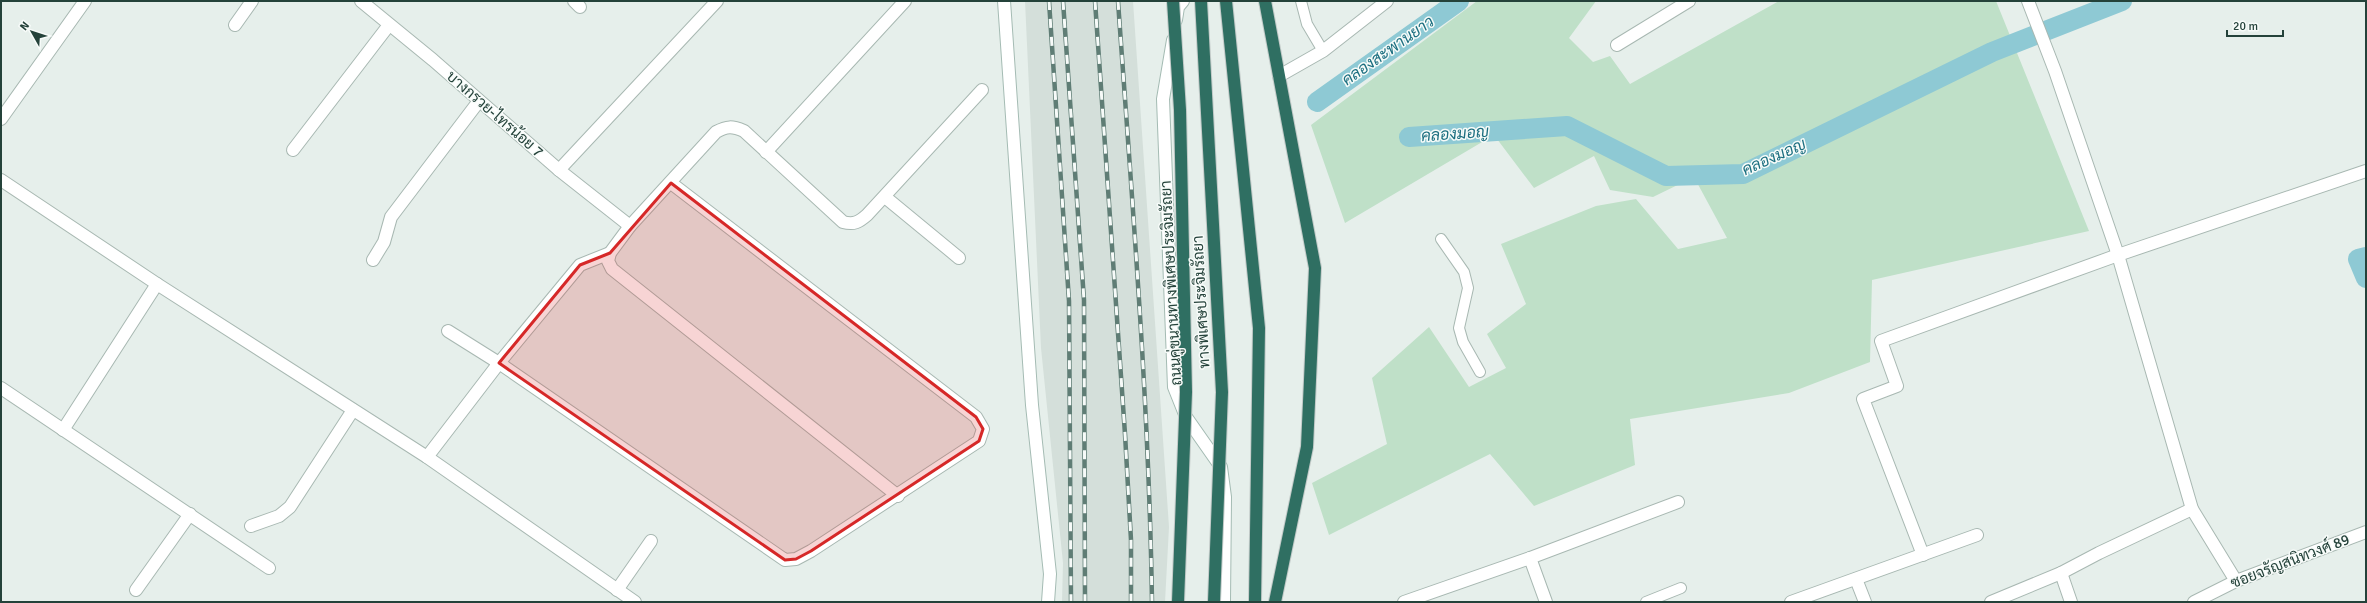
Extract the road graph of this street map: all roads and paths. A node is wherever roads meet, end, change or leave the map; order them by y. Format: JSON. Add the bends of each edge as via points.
{"nodes":[{"id":1,"x":85,"y":1,"type":"edge"},
{"id":2,"x":252,"y":1,"type":"edge"},
{"id":3,"x":361,"y":1,"type":"edge"},
{"id":4,"x":717,"y":1,"type":"edge"},
{"id":5,"x":905,"y":1,"type":"edge"},
{"id":6,"x":1004,"y":1,"type":"edge"},
{"id":7,"x":1173,"y":1,"type":"edge"},
{"id":8,"x":1183,"y":1,"type":"edge"},
{"id":9,"x":1201,"y":1,"type":"edge"},
{"id":10,"x":1226,"y":1,"type":"edge"},
{"id":11,"x":1265,"y":1,"type":"edge"},
{"id":12,"x":1301,"y":1,"type":"edge"},
{"id":13,"x":1387,"y":1,"type":"edge"},
{"id":14,"x":1689,"y":1,"type":"edge"},
{"id":15,"x":2028,"y":1,"type":"edge"},
{"id":16,"x":235,"y":25,"type":"dead end"},
{"id":17,"x":389,"y":25,"type":"junction"},
{"id":18,"x":1617,"y":45,"type":"dead end"},
{"id":19,"x":1323,"y":51,"type":"junction"},
{"id":20,"x":1279,"y":76,"type":"junction"},
{"id":21,"x":982,"y":90,"type":"dead end"},
{"id":22,"x":479,"y":101,"type":"junction"},
{"id":23,"x":5,"y":105,"type":"edge"},
{"id":24,"x":1,"y":120,"type":"edge"},
{"id":25,"x":293,"y":150,"type":"dead end"},
{"id":26,"x":766,"y":152,"type":"junction"},
{"id":27,"x":559,"y":170,"type":"junction"},
{"id":28,"x":2366,"y":171,"type":"edge"},
{"id":29,"x":1,"y":180,"type":"edge"},
{"id":30,"x":671,"y":183,"type":"junction"},
{"id":31,"x":885,"y":197,"type":"junction"},
{"id":32,"x":630,"y":226,"type":"junction"},
{"id":33,"x":1441,"y":239,"type":"dead end"},
{"id":34,"x":610,"y":253,"type":"junction"},
{"id":35,"x":2118,"y":255,"type":"junction"},
{"id":36,"x":959,"y":258,"type":"dead end"},
{"id":37,"x":373,"y":260,"type":"dead end"},
{"id":38,"x":157,"y":284,"type":"junction"},
{"id":39,"x":448,"y":331,"type":"dead end"},
{"id":40,"x":499,"y":363,"type":"junction"},
{"id":41,"x":1480,"y":372,"type":"dead end"},
{"id":42,"x":1,"y":388,"type":"edge"},
{"id":43,"x":353,"y":410,"type":"junction"},
{"id":44,"x":63,"y":430,"type":"junction"},
{"id":45,"x":427,"y":456,"type":"junction"},
{"id":46,"x":898,"y":496,"type":"junction"},
{"id":47,"x":1678,"y":502,"type":"dead end"},
{"id":48,"x":2192,"y":509,"type":"junction"},
{"id":49,"x":190,"y":514,"type":"junction"},
{"id":50,"x":251,"y":526,"type":"dead end"},
{"id":51,"x":2366,"y":532,"type":"edge"},
{"id":52,"x":1977,"y":535,"type":"dead end"},
{"id":53,"x":651,"y":541,"type":"dead end"},
{"id":54,"x":1923,"y":554,"type":"junction"},
{"id":55,"x":1530,"y":558,"type":"junction"},
{"id":56,"x":269,"y":568,"type":"dead end"},
{"id":57,"x":2061,"y":573,"type":"junction"},
{"id":58,"x":1856,"y":578,"type":"junction"},
{"id":59,"x":2236,"y":581,"type":"junction"},
{"id":60,"x":1681,"y":588,"type":"dead end"},
{"id":61,"x":136,"y":590,"type":"dead end"},
{"id":62,"x":617,"y":590,"type":"junction"},
{"id":63,"x":2211,"y":598,"type":"edge"},
{"id":64,"x":635,"y":602,"type":"edge"},
{"id":65,"x":1048,"y":602,"type":"edge"},
{"id":66,"x":1178,"y":602,"type":"edge"},
{"id":67,"x":1214,"y":602,"type":"edge"},
{"id":68,"x":1224,"y":602,"type":"edge"},
{"id":69,"x":1255,"y":602,"type":"edge"},
{"id":70,"x":1275,"y":602,"type":"edge"},
{"id":71,"x":1404,"y":602,"type":"edge"},
{"id":72,"x":1546,"y":602,"type":"edge"},
{"id":73,"x":1646,"y":602,"type":"edge"},
{"id":74,"x":1791,"y":602,"type":"edge"},
{"id":75,"x":1865,"y":602,"type":"edge"},
{"id":76,"x":1991,"y":602,"type":"edge"},
{"id":77,"x":2071,"y":602,"type":"edge"},
{"id":78,"x":2194,"y":602,"type":"edge"}],
"edges":[{"from":1,"to":23,"type":"street"},
{"from":2,"to":16,"type":"street"},
{"from":3,"to":17,"type":"street","name":"บางกรวย-ไทรน้อย 7"},
{"from":4,"to":27,"type":"street"},
{"from":5,"to":26,"type":"street"},
{"from":6,"to":65,"type":"street","via":[[1026,327],[1050,574]]},
{"from":7,"to":66,"type":"highway","name":"ทางพิเศษประจิมรัถยา","bridge":true,"via":[[1180,110],[1186,392]]},
{"from":8,"to":68,"type":"street","name":"ถนนคู่ขนานทางพิเศษประจิมรัถยา","via":[[1178,8],[1164,99],[1174,387],[1186,417],[1221,467],[1225,497]]},
{"from":9,"to":67,"type":"highway","name":"ทางพิเศษประจิมรัถยา","bridge":true,"via":[[1222,392]]},
{"from":10,"to":69,"type":"highway","via":[[1259,328]]},
{"from":11,"to":20,"type":"highway"},
{"from":12,"to":19,"type":"lane","via":[[1307,24]]},
{"from":13,"to":19,"type":"street"},
{"from":14,"to":18,"type":"street"},
{"from":15,"to":35,"type":"street","via":[[2055,71]]},
{"from":17,"to":22,"type":"street","name":"บางกรวย-ไทรน้อย 7"},
{"from":17,"to":25,"type":"street"},
{"from":19,"to":20,"type":"street"},
{"from":20,"to":70,"type":"highway","via":[[1315,268],[1307,447]]},
{"from":21,"to":31,"type":"street"},
{"from":22,"to":27,"type":"street","name":"บางกรวย-ไทรน้อย 7"},
{"from":22,"to":37,"type":"street","via":[[391,217],[384,242]]},
{"from":23,"to":24,"type":"street"},
{"from":26,"to":30,"type":"street","via":[[744,131],[733,126],[724,127],[716,132]]},
{"from":26,"to":31,"type":"street","via":[[843,222],[860,222]]},
{"from":27,"to":32,"type":"street","name":"บางกรวย-ไทรน้อย 7"},
{"from":28,"to":35,"type":"street"},
{"from":29,"to":38,"type":"street"},
{"from":30,"to":32,"type":"street"},
{"from":30,"to":46,"type":"street","via":[[976,417],[983,429],[979,441]]},
{"from":31,"to":36,"type":"street"},
{"from":32,"to":34,"type":"street"},
{"from":33,"to":41,"type":"lane","via":[[1464,272],[1468,288],[1459,328],[1463,342]]},
{"from":34,"to":40,"type":"street","via":[[580,265]]},
{"from":34,"to":46,"type":"street","via":[[608,261],[612,269]]},
{"from":35,"to":48,"type":"street"},
{"from":35,"to":54,"type":"street","via":[[1881,341],[1897,386],[1863,399]]},
{"from":38,"to":43,"type":"street"},
{"from":38,"to":44,"type":"street"},
{"from":39,"to":40,"type":"street"},
{"from":40,"to":45,"type":"street"},
{"from":40,"to":46,"type":"street","via":[[785,560],[796,560]]},
{"from":42,"to":44,"type":"street"},
{"from":43,"to":45,"type":"street"},
{"from":43,"to":50,"type":"street","via":[[290,507],[279,516]]},
{"from":44,"to":49,"type":"street"},
{"from":45,"to":62,"type":"street"},
{"from":47,"to":55,"type":"street"},
{"from":48,"to":57,"type":"street"},
{"from":48,"to":59,"type":"street"},
{"from":49,"to":56,"type":"street"},
{"from":49,"to":61,"type":"street"},
{"from":51,"to":59,"type":"street","name":"ซอยจรัญสนิทวงศ์ 89"},
{"from":52,"to":54,"type":"street"},
{"from":53,"to":62,"type":"street"},
{"from":54,"to":58,"type":"street"},
{"from":55,"to":71,"type":"street"},
{"from":55,"to":72,"type":"street"},
{"from":57,"to":76,"type":"street"},
{"from":57,"to":77,"type":"street"},
{"from":58,"to":74,"type":"street"},
{"from":58,"to":75,"type":"street"},
{"from":59,"to":63,"type":"street","name":"ซอยจรัญสนิทวงศ์ 89"},
{"from":60,"to":73,"type":"lane"},
{"from":62,"to":64,"type":"street"},
{"from":63,"to":78,"type":"street","name":"ซอยจรัญสนิทวงศ์ 89"}]}
